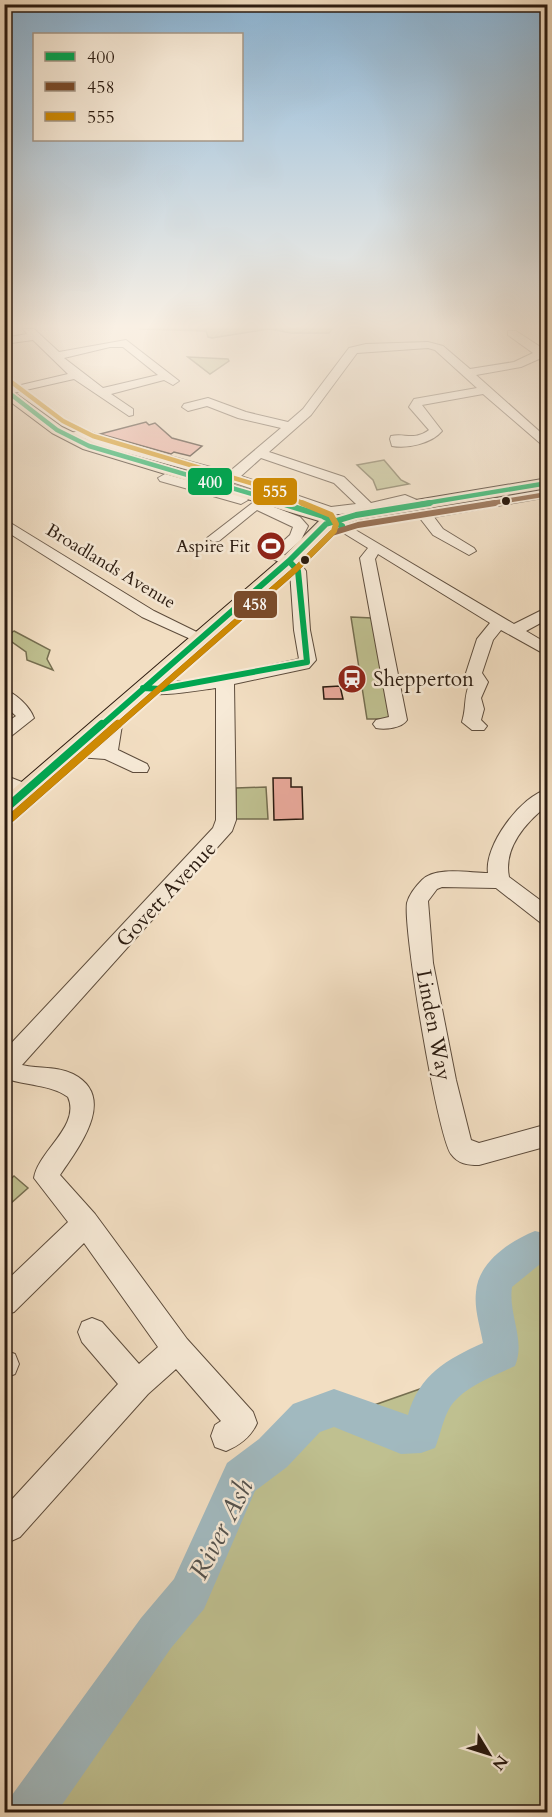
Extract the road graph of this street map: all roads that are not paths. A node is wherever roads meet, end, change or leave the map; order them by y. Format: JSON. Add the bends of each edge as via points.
{"nodes":[{"id":1,"x":38,"y":414,"type":"edge"},
{"id":2,"x":239,"y":414,"type":"edge"},
{"id":3,"x":305,"y":414,"type":"edge"},
{"id":4,"x":421,"y":414,"type":"edge"},
{"id":5,"x":513,"y":414,"type":"edge"},
{"id":6,"x":290,"y":426,"type":"junction"},
{"id":7,"x":69,"y":437,"type":"junction"},
{"id":8,"x":396,"y":439,"type":"dead end"},
{"id":9,"x":548,"y":446,"type":"edge"},
{"id":10,"x":260,"y":453,"type":"junction"},
{"id":11,"x":548,"y":483,"type":"edge"},
{"id":12,"x":226,"y":485,"type":"junction"},
{"id":13,"x":548,"y":493,"type":"edge"},
{"id":14,"x":495,"y":498,"type":"junction"},
{"id":15,"x":241,"y":500,"type":"dead end"},
{"id":16,"x":260,"y":501,"type":"junction"},
{"id":17,"x":423,"y":505,"type":"junction"},
{"id":18,"x":367,"y":507,"type":"junction"},
{"id":19,"x":4,"y":523,"type":"edge"},
{"id":20,"x":334,"y":525,"type":"junction"},
{"id":21,"x":214,"y":538,"type":"dead end"},
{"id":22,"x":373,"y":547,"type":"junction"},
{"id":23,"x":469,"y":551,"type":"dead end"},
{"id":24,"x":289,"y":561,"type":"junction"},
{"id":25,"x":548,"y":612,"type":"edge"},
{"id":26,"x":506,"y":627,"type":"junction"},
{"id":27,"x":201,"y":638,"type":"junction"},
{"id":28,"x":548,"y":651,"type":"edge"},
{"id":29,"x":225,"y":679,"type":"junction"},
{"id":30,"x":143,"y":688,"type":"junction"},
{"id":31,"x":4,"y":695,"type":"edge"},
{"id":32,"x":107,"y":719,"type":"junction"},
{"id":33,"x":381,"y":724,"type":"dead end"},
{"id":34,"x":478,"y":726,"type":"dead end"},
{"id":35,"x":4,"y":733,"type":"edge"},
{"id":36,"x":70,"y":752,"type":"junction"},
{"id":37,"x":108,"y":753,"type":"junction"},
{"id":38,"x":140,"y":768,"type":"dead end"},
{"id":39,"x":4,"y":781,"type":"edge"},
{"id":40,"x":25,"y":791,"type":"junction"},
{"id":41,"x":548,"y":795,"type":"edge"},
{"id":42,"x":4,"y":810,"type":"edge"},
{"id":43,"x":500,"y":881,"type":"junction"},
{"id":44,"x":548,"y":917,"type":"edge"},
{"id":45,"x":4,"y":1068,"type":"edge"},
{"id":46,"x":548,"y":1135,"type":"edge"},
{"id":47,"x":86,"y":1223,"type":"junction"},
{"id":48,"x":4,"y":1302,"type":"edge"},
{"id":49,"x":92,"y":1332,"type":"dead end"},
{"id":50,"x":177,"y":1349,"type":"junction"},
{"id":51,"x":138,"y":1384,"type":"junction"},
{"id":52,"x":226,"y":1436,"type":"dead end"},
{"id":53,"x":9,"y":1526,"type":"dead end"}],
"edges":[{"from":1,"to":7,"type":"main road"},
{"from":2,"to":6,"type":"street"},
{"from":3,"to":6,"type":"street"},
{"from":4,"to":8,"type":"street","via":[[436,431],[426,438],[397,443]]},
{"from":5,"to":9,"type":"street"},
{"from":6,"to":10,"type":"street"},
{"from":7,"to":12,"type":"main road","via":[[172,477]]},
{"from":7,"to":12,"type":"street","via":[[87,434]]},
{"from":10,"to":12,"type":"street"},
{"from":10,"to":18,"type":"street","via":[[339,480]]},
{"from":11,"to":14,"type":"main road"},
{"from":12,"to":15,"type":"street"},
{"from":12,"to":16,"type":"main road"},
{"from":12,"to":18,"type":"street","via":[[325,510]]},
{"from":13,"to":14,"type":"street"},
{"from":14,"to":17,"type":"main road"},
{"from":16,"to":20,"type":"main road"},
{"from":16,"to":21,"type":"street"},
{"from":16,"to":24,"type":"street","via":[[300,526],[296,537],[274,556]]},
{"from":17,"to":18,"type":"street"},
{"from":17,"to":20,"type":"main road"},
{"from":17,"to":23,"type":"street","via":[[426,517],[438,532]]},
{"from":19,"to":27,"type":"street","name":"Broadlands Avenue","via":[[148,614]]},
{"from":20,"to":22,"type":"street"},
{"from":20,"to":24,"type":"main road"},
{"from":22,"to":26,"type":"street"},
{"from":22,"to":33,"type":"street","via":[[368,558],[398,720]]},
{"from":24,"to":27,"type":"main road"},
{"from":24,"to":29,"type":"street","via":[[298,571],[308,660]]},
{"from":25,"to":26,"type":"street"},
{"from":26,"to":28,"type":"street"},
{"from":26,"to":34,"type":"street","via":[[485,639],[474,673],[479,682],[472,698],[475,709],[471,722]]},
{"from":27,"to":30,"type":"main road"},
{"from":29,"to":30,"type":"street"},
{"from":29,"to":45,"type":"street","name":"Govett Avenue","via":[[226,820],[222,831]]},
{"from":30,"to":32,"type":"main road"},
{"from":31,"to":35,"type":"street","via":[[25,718]]},
{"from":32,"to":36,"type":"main road"},
{"from":32,"to":37,"type":"street","via":[[113,724]]},
{"from":36,"to":37,"type":"street"},
{"from":36,"to":40,"type":"main road"},
{"from":37,"to":38,"type":"street"},
{"from":39,"to":40,"type":"street"},
{"from":40,"to":42,"type":"main road"},
{"from":41,"to":43,"type":"street","via":[[521,817],[509,836],[497,865]]},
{"from":43,"to":44,"type":"street"},
{"from":43,"to":46,"type":"street","name":"Linden Way","via":[[441,880],[430,884],[418,900],[422,963],[432,1017],[460,1146],[468,1154],[479,1154]]},
{"from":45,"to":47,"type":"street","via":[[63,1081],[79,1094],[83,1103],[81,1119],[46,1178]]},
{"from":47,"to":48,"type":"street"},
{"from":47,"to":50,"type":"street"},
{"from":49,"to":51,"type":"street"},
{"from":50,"to":51,"type":"street"},
{"from":50,"to":52,"type":"street","via":[[242,1423]]},
{"from":51,"to":53,"type":"street"}]}
